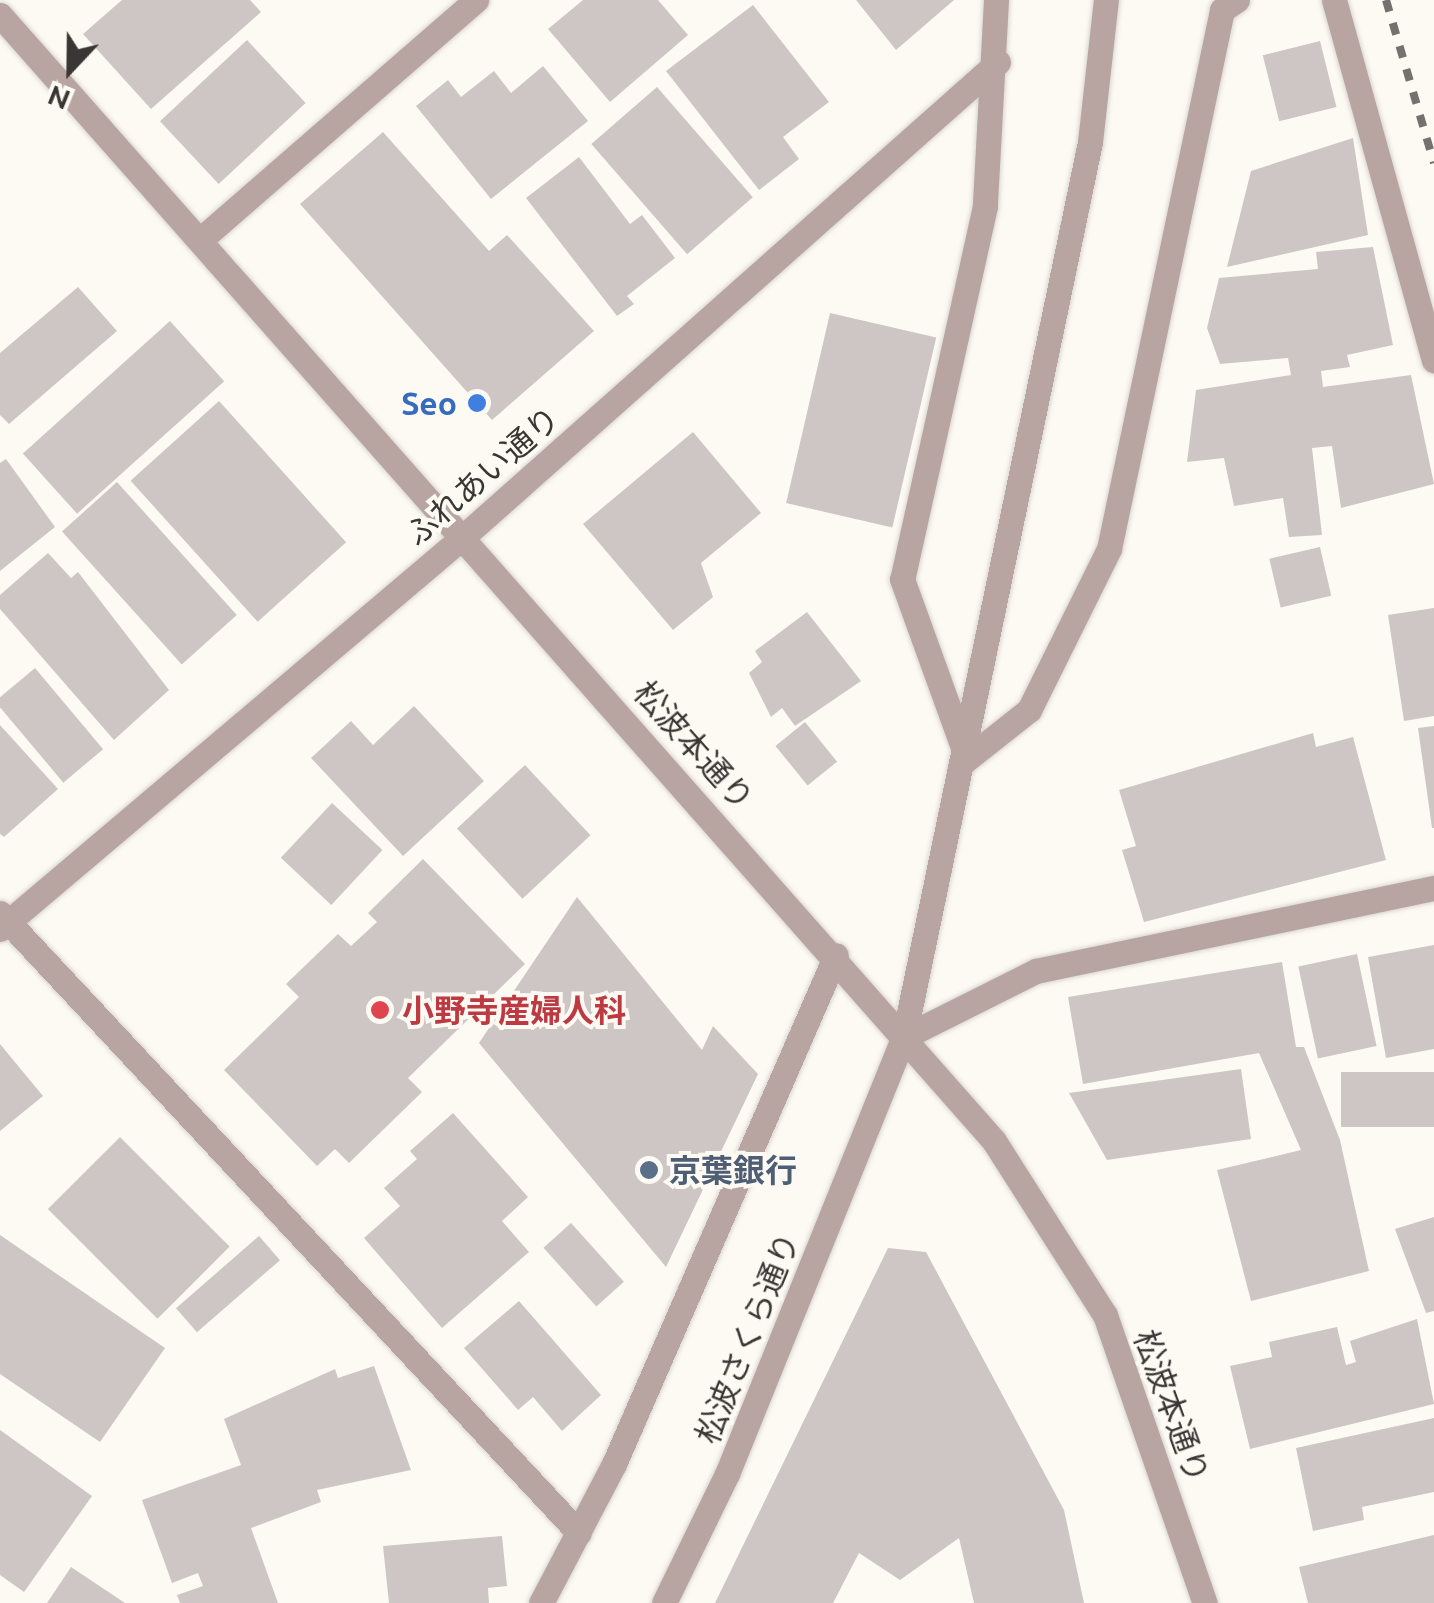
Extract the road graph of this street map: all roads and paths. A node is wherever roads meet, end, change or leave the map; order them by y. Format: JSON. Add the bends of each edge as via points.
{"nodes":[{"id":1,"x":476,"y":0,"type":"edge"},
{"id":2,"x":996,"y":0,"type":"edge"},
{"id":3,"x":1106,"y":0,"type":"edge"},
{"id":4,"x":1237,"y":0,"type":"edge"},
{"id":5,"x":1334,"y":0,"type":"edge"},
{"id":6,"x":0,"y":15,"type":"edge"},
{"id":7,"x":998,"y":62,"type":"junction"},
{"id":8,"x":200,"y":240,"type":"junction"},
{"id":9,"x":1434,"y":360,"type":"edge"},
{"id":10,"x":464,"y":536,"type":"junction"},
{"id":11,"x":967,"y":759,"type":"junction"},
{"id":12,"x":1434,"y":888,"type":"edge"},
{"id":13,"x":3,"y":921,"type":"edge"},
{"id":14,"x":836,"y":955,"type":"junction"},
{"id":15,"x":904,"y":1037,"type":"junction"},
{"id":16,"x":579,"y":1532,"type":"junction"},
{"id":17,"x":541,"y":1603,"type":"edge"},
{"id":18,"x":664,"y":1603,"type":"edge"},
{"id":19,"x":1205,"y":1603,"type":"edge"}],
"edges":[{"from":1,"to":8,"type":"street"},
{"from":2,"to":7,"type":"street"},
{"from":3,"to":11,"type":"street","name":"松波さくら通り","via":[[1090,142]]},
{"from":4,"to":11,"type":"street","via":[[1222,10],[1110,549],[1029,710]]},
{"from":5,"to":9,"type":"street"},
{"from":6,"to":8,"type":"street","name":"松波本通り"},
{"from":7,"to":10,"type":"street","name":"ふれあい通り"},
{"from":7,"to":11,"type":"street","via":[[986,206],[902,579]]},
{"from":8,"to":10,"type":"street","name":"松波本通り"},
{"from":10,"to":13,"type":"street","name":"ふれあい通り"},
{"from":10,"to":14,"type":"street","name":"松波本通り"},
{"from":11,"to":15,"type":"street","name":"松波さくら通り"},
{"from":12,"to":15,"type":"street","via":[[1036,971]]},
{"from":13,"to":16,"type":"street"},
{"from":14,"to":15,"type":"street","name":"松波本通り"},
{"from":14,"to":16,"type":"street"},
{"from":15,"to":18,"type":"street","name":"松波さくら通り","via":[[727,1474]]},
{"from":15,"to":19,"type":"street","name":"松波本通り","via":[[994,1141],[1104,1315]]},
{"from":16,"to":17,"type":"street"}]}
